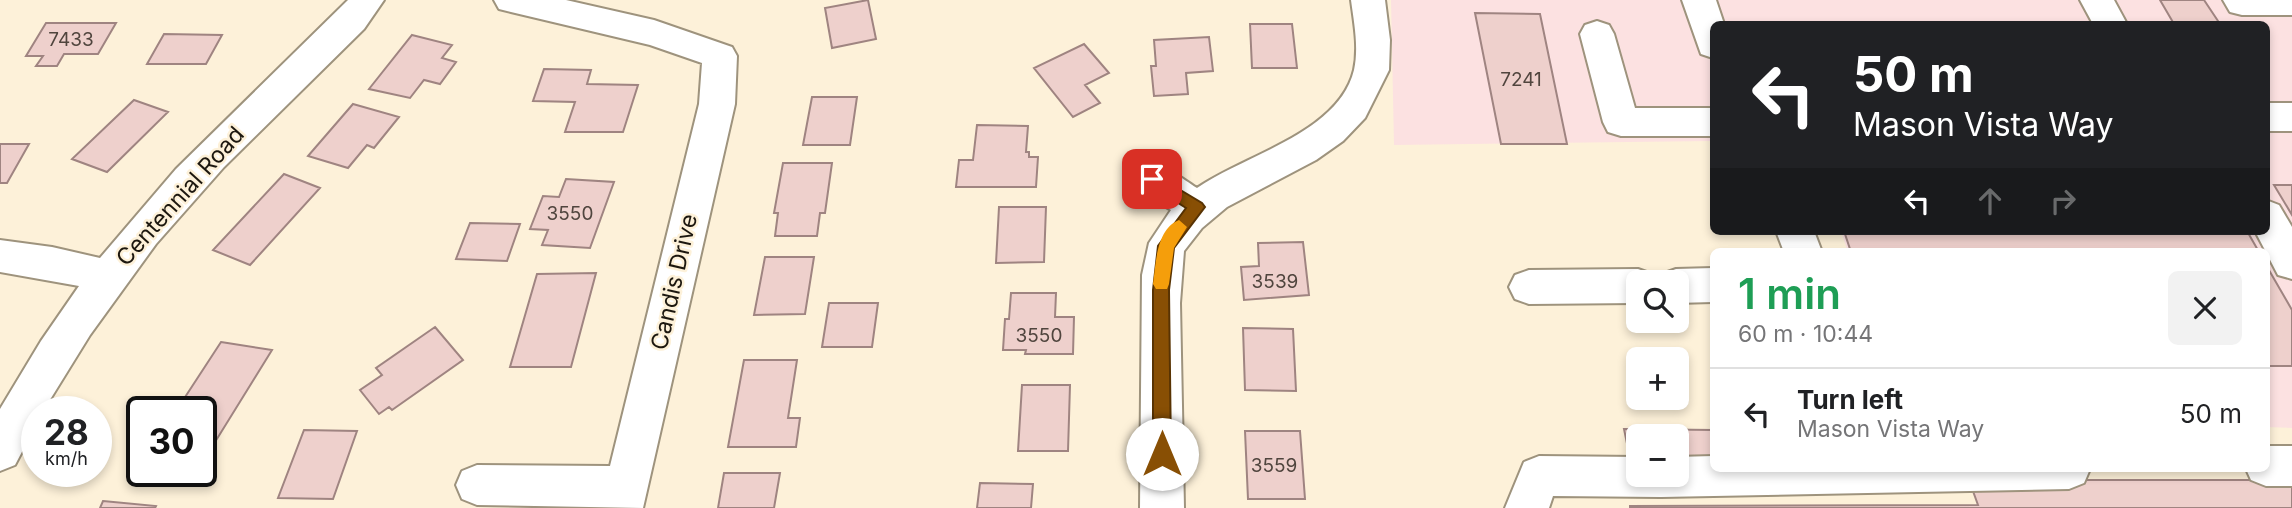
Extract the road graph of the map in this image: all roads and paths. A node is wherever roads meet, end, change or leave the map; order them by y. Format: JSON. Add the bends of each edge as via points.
{"nodes":[{"id":1,"x":367,"y":0,"type":"edge"},
{"id":2,"x":511,"y":0,"type":"edge"},
{"id":3,"x":1368,"y":0,"type":"edge"},
{"id":4,"x":1699,"y":0,"type":"edge"},
{"id":5,"x":2097,"y":0,"type":"edge"},
{"id":6,"x":2240,"y":0,"type":"edge"},
{"id":7,"x":2292,"y":3,"type":"edge"},
{"id":8,"x":2108,"y":21,"type":"edge"},
{"id":9,"x":1597,"y":34,"type":"dead end"},
{"id":10,"x":1710,"y":35,"type":"edge"},
{"id":11,"x":2270,"y":117,"type":"edge"},
{"id":12,"x":2292,"y":117,"type":"edge"},
{"id":13,"x":1710,"y":122,"type":"edge"},
{"id":14,"x":1152,"y":179,"type":"dead end"},
{"id":15,"x":1197,"y":207,"type":"junction"},
{"id":16,"x":2270,"y":223,"type":"edge"},
{"id":17,"x":0,"y":256,"type":"edge"},
{"id":18,"x":2292,"y":262,"type":"edge"},
{"id":19,"x":108,"y":276,"type":"junction"},
{"id":20,"x":1710,"y":285,"type":"edge"},
{"id":21,"x":1626,"y":286,"type":"edge"},
{"id":22,"x":1689,"y":286,"type":"edge"},
{"id":23,"x":1529,"y":287,"type":"dead end"},
{"id":24,"x":0,"y":451,"type":"edge"},
{"id":25,"x":2270,"y":466,"type":"edge"},
{"id":26,"x":2292,"y":466,"type":"edge"},
{"id":27,"x":1916,"y":472,"type":"edge"},
{"id":28,"x":477,"y":485,"type":"dead end"},
{"id":29,"x":624,"y":497,"type":"edge"},
{"id":30,"x":1162,"y":508,"type":"edge"},
{"id":31,"x":1527,"y":508,"type":"edge"}],
"edges":[{"from":1,"to":19,"type":"street","name":"Centennial Road","via":[[167,204]]},
{"from":2,"to":29,"type":"street","name":"Candis Drive","via":[[654,33],[720,56],[717,103]]},
{"from":3,"to":15,"type":"street","via":[[1374,44],[1370,78],[1350,110],[1319,139]]},
{"from":4,"to":10,"type":"street"},
{"from":5,"to":8,"type":"street"},
{"from":6,"to":7,"type":"street"},
{"from":9,"to":13,"type":"street","via":[[1620,122]]},
{"from":11,"to":12,"type":"street"},
{"from":14,"to":15,"type":"street"},
{"from":15,"to":30,"type":"street","via":[[1166,246],[1163,268]]},
{"from":16,"to":18,"type":"street"},
{"from":17,"to":19,"type":"street"},
{"from":19,"to":24,"type":"street","name":"Centennial Road","via":[[62,343]]},
{"from":20,"to":22,"type":"street"},
{"from":21,"to":23,"type":"street"},
{"from":25,"to":26,"type":"street"},
{"from":27,"to":31,"type":"street","via":[[1539,476]]},
{"from":28,"to":29,"type":"street"}]}
